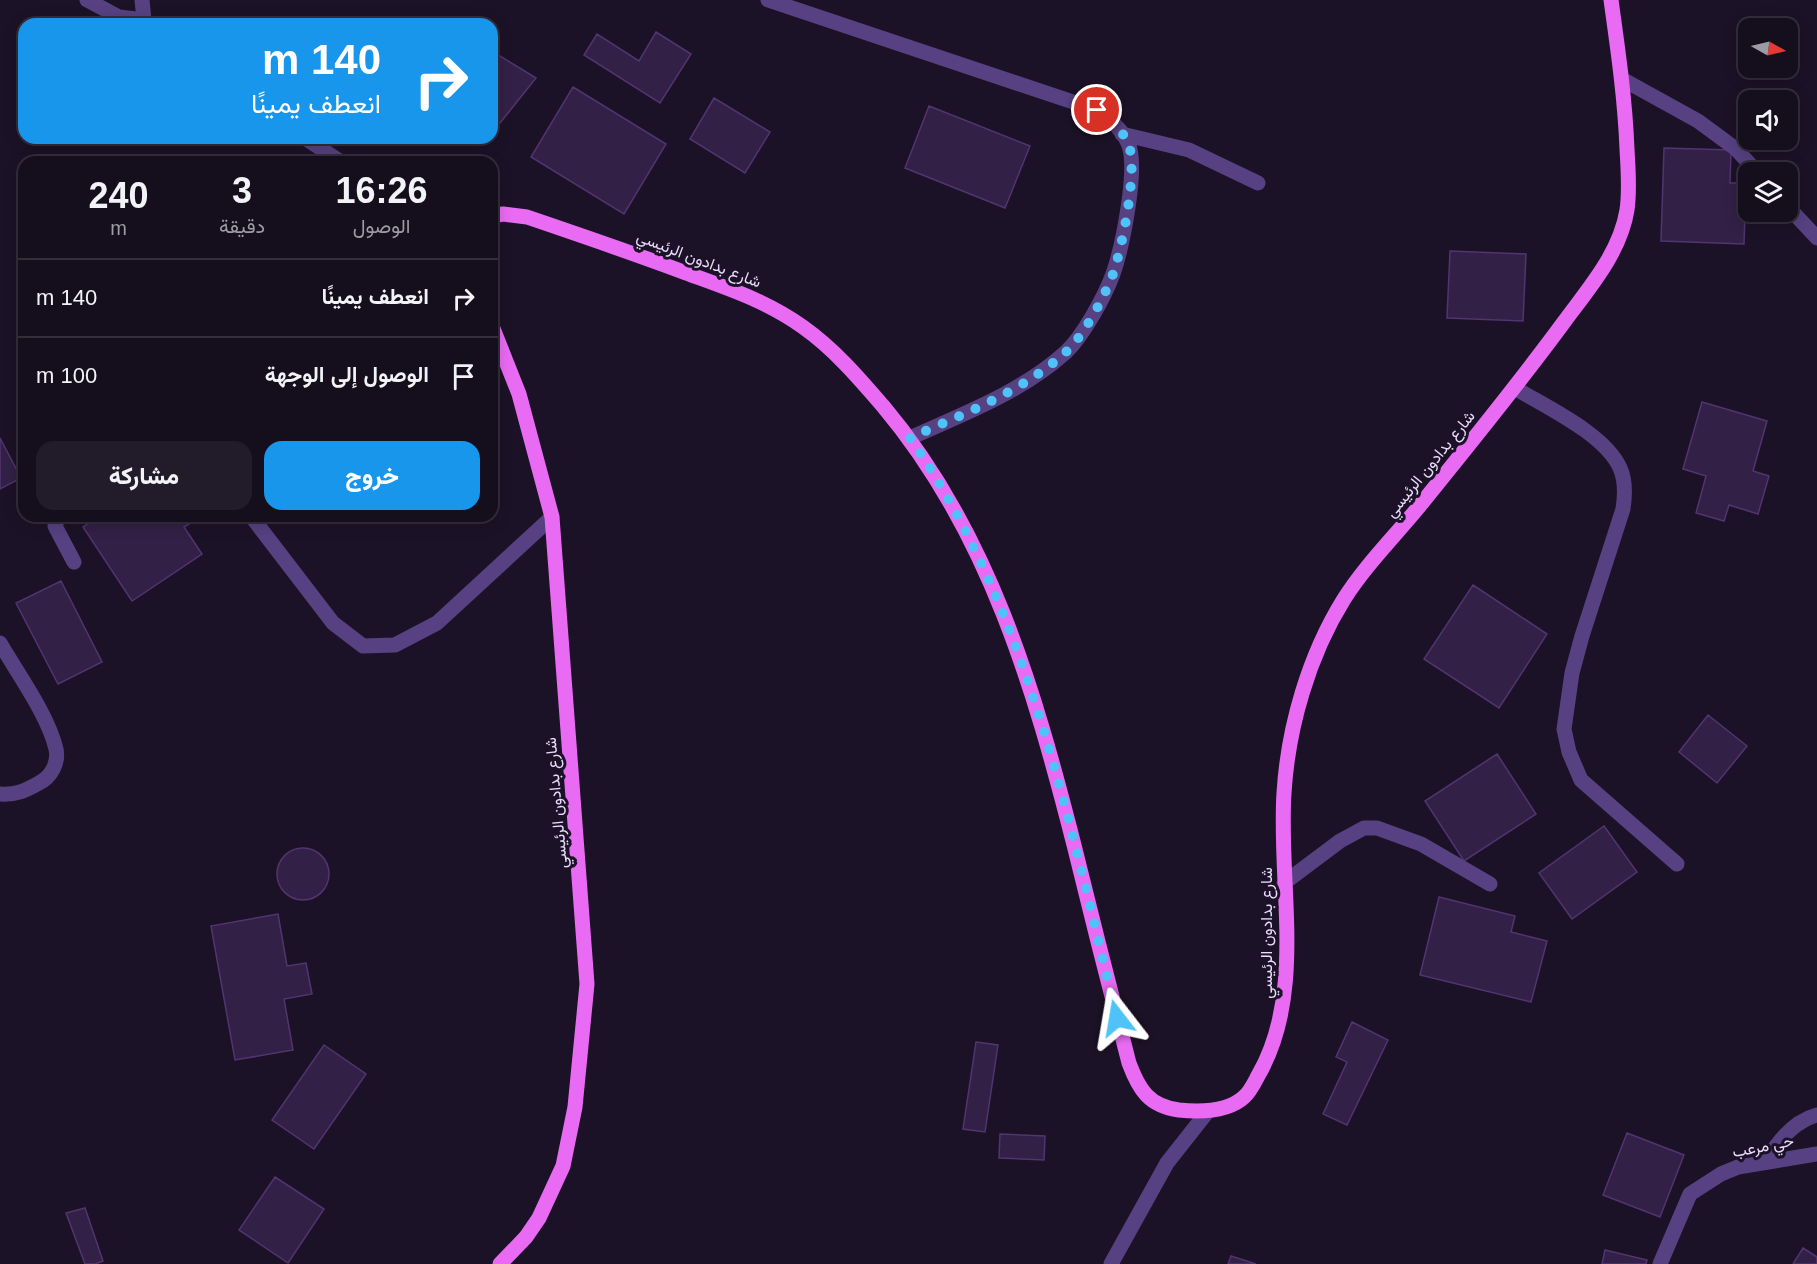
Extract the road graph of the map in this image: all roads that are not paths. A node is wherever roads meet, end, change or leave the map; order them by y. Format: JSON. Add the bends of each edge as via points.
{"nodes":[{"id":1,"x":87,"y":0,"type":"edge"},
{"id":2,"x":142,"y":0,"type":"edge"},
{"id":3,"x":768,"y":0,"type":"edge"},
{"id":4,"x":1611,"y":0,"type":"edge"},
{"id":5,"x":124,"y":18,"type":"edge"},
{"id":6,"x":145,"y":18,"type":"edge"},
{"id":7,"x":1622,"y":79,"type":"junction"},
{"id":8,"x":1122,"y":134,"type":"junction"},
{"id":9,"x":315,"y":144,"type":"edge"},
{"id":10,"x":332,"y":156,"type":"edge"},
{"id":11,"x":1748,"y":162,"type":"edge"},
{"id":12,"x":1258,"y":183,"type":"dead end"},
{"id":13,"x":498,"y":215,"type":"edge"},
{"id":14,"x":1798,"y":218,"type":"edge"},
{"id":15,"x":1817,"y":238,"type":"edge"},
{"id":16,"x":498,"y":341,"type":"edge"},
{"id":17,"x":1515,"y":388,"type":"junction"},
{"id":18,"x":910,"y":438,"type":"junction"},
{"id":19,"x":552,"y":517,"type":"junction"},
{"id":20,"x":57,"y":522,"type":"edge"},
{"id":21,"x":256,"y":522,"type":"edge"},
{"id":22,"x":74,"y":562,"type":"dead end"},
{"id":23,"x":0,"y":643,"type":"edge"},
{"id":24,"x":0,"y":794,"type":"edge"},
{"id":25,"x":1677,"y":864,"type":"dead end"},
{"id":26,"x":1284,"y":883,"type":"junction"},
{"id":27,"x":1490,"y":885,"type":"dead end"},
{"id":28,"x":1208,"y":1111,"type":"junction"},
{"id":29,"x":1817,"y":1115,"type":"edge"},
{"id":30,"x":1817,"y":1154,"type":"edge"},
{"id":31,"x":1767,"y":1160,"type":"junction"},
{"id":32,"x":500,"y":1264,"type":"edge"},
{"id":33,"x":1111,"y":1264,"type":"edge"},
{"id":34,"x":1660,"y":1264,"type":"edge"}],
"edges":[{"from":1,"to":5,"type":"street"},
{"from":2,"to":6,"type":"street"},
{"from":3,"to":8,"type":"street","via":[[1097,110],[1115,123]]},
{"from":4,"to":7,"type":"main road","name":"شارع بدادون الرئيسي"},
{"from":7,"to":11,"type":"street","via":[[1698,121]]},
{"from":7,"to":17,"type":"main road","name":"شارع بدادون الرئيسي","via":[[1629,178],[1627,212],[1618,238],[1603,270]]},
{"from":8,"to":12,"type":"street","via":[[1189,150]]},
{"from":8,"to":18,"type":"street","via":[[1129,145],[1131,191],[1113,274],[1067,351],[1017,388]]},
{"from":9,"to":10,"type":"street"},
{"from":13,"to":18,"type":"main road","name":"شارع بدادون الرئيسي","via":[[527,217],[722,285],[768,305],[830,348]]},
{"from":14,"to":15,"type":"street"},
{"from":16,"to":19,"type":"main road","name":"شارع بدادون الرئيسي","via":[[519,394]]},
{"from":17,"to":25,"type":"street","via":[[1585,431],[1605,447],[1620,468],[1626,494],[1623,509],[1572,673],[1564,729],[1581,780]]},
{"from":17,"to":26,"type":"main road","name":"شارع بدادون الرئيسي","via":[[1345,598],[1316,655],[1296,725],[1284,792]]},
{"from":18,"to":28,"type":"main road","name":"شارع بدادون الرئيسي","via":[[972,540],[1029,680],[1136,1081],[1155,1104]]},
{"from":19,"to":21,"type":"street","via":[[437,623],[395,645],[363,646],[333,623]]},
{"from":19,"to":32,"type":"main road","name":"شارع بدادون الرئيسي","via":[[582,897],[585,1023],[563,1167],[539,1218]]},
{"from":20,"to":22,"type":"street","via":[[55,526]]},
{"from":23,"to":24,"type":"street","via":[[49,730],[56,751],[55,766],[46,780],[21,794]]},
{"from":26,"to":27,"type":"street","via":[[1353,832],[1377,828],[1438,852]]},
{"from":26,"to":28,"type":"main road","name":"شارع بدادون الرئيسي","via":[[1285,1001],[1275,1041],[1244,1098]]},
{"from":28,"to":33,"type":"street","via":[[1167,1163]]},
{"from":29,"to":31,"type":"street","via":[[1806,1118],[1785,1136]]},
{"from":30,"to":31,"type":"street","name":"حي مرعب"},
{"from":31,"to":34,"type":"street","name":"حي مرعب","via":[[1721,1174],[1690,1194]]}]}
